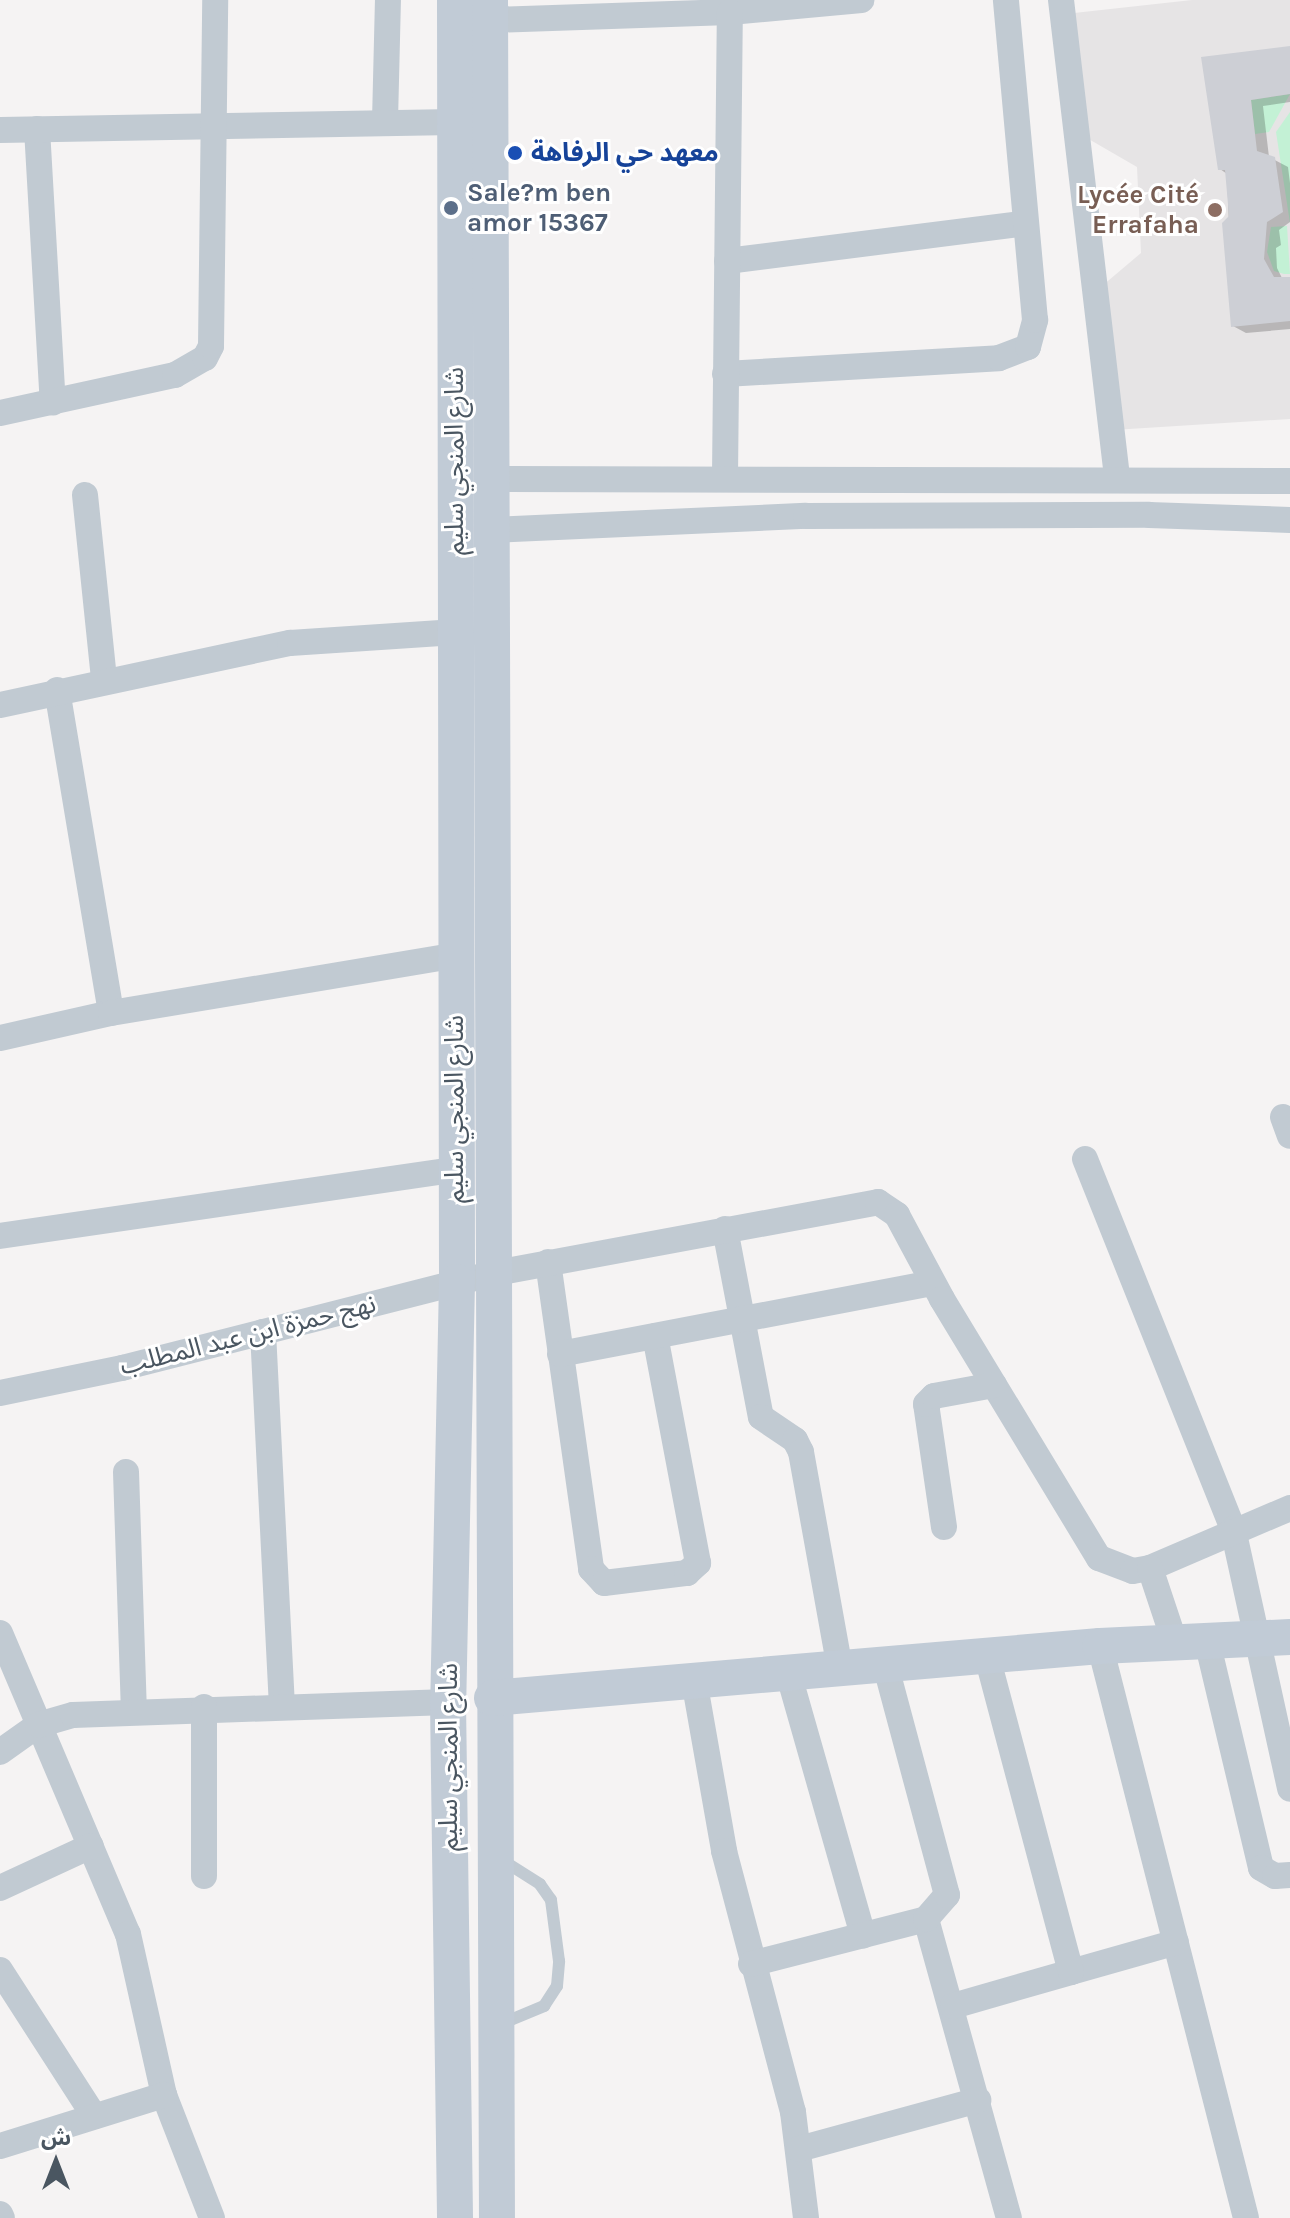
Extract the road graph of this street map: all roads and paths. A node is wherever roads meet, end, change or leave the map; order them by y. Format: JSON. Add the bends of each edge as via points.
{"nodes":[{"id":1,"x":215,"y":0,"type":"edge"},
{"id":2,"x":388,"y":0,"type":"edge"},
{"id":3,"x":455,"y":0,"type":"edge"},
{"id":4,"x":861,"y":0,"type":"edge"},
{"id":5,"x":1006,"y":0,"type":"edge"},
{"id":6,"x":1061,"y":0,"type":"edge"},
{"id":7,"x":490,"y":10,"type":"edge"},
{"id":8,"x":730,"y":12,"type":"junction"},
{"id":9,"x":385,"y":121,"type":"junction"},
{"id":10,"x":454,"y":122,"type":"junction"},
{"id":11,"x":212,"y":124,"type":"junction"},
{"id":12,"x":37,"y":129,"type":"junction"},
{"id":13,"x":0,"y":130,"type":"edge"},
{"id":14,"x":1026,"y":223,"type":"junction"},
{"id":15,"x":727,"y":261,"type":"junction"},
{"id":16,"x":725,"y":374,"type":"junction"},
{"id":17,"x":53,"y":403,"type":"junction"},
{"id":18,"x":0,"y":413,"type":"edge"},
{"id":19,"x":725,"y":476,"type":"junction"},
{"id":20,"x":1117,"y":476,"type":"junction"},
{"id":21,"x":490,"y":479,"type":"junction"},
{"id":22,"x":1290,"y":481,"type":"edge"},
{"id":23,"x":85,"y":495,"type":"dead end"},
{"id":24,"x":1290,"y":520,"type":"edge"},
{"id":25,"x":492,"y":530,"type":"junction"},
{"id":26,"x":456,"y":632,"type":"junction"},
{"id":27,"x":104,"y":680,"type":"junction"},
{"id":28,"x":57,"y":690,"type":"junction"},
{"id":29,"x":0,"y":705,"type":"edge"},
{"id":30,"x":456,"y":955,"type":"junction"},
{"id":31,"x":111,"y":1013,"type":"junction"},
{"id":32,"x":0,"y":1038,"type":"edge"},
{"id":33,"x":1085,"y":1159,"type":"dead end"},
{"id":34,"x":454,"y":1170,"type":"junction"},
{"id":35,"x":725,"y":1229,"type":"junction"},
{"id":36,"x":0,"y":1236,"type":"edge"},
{"id":37,"x":548,"y":1262,"type":"junction"},
{"id":38,"x":496,"y":1273,"type":"junction"},
{"id":39,"x":457,"y":1282,"type":"junction"},
{"id":40,"x":932,"y":1283,"type":"junction"},
{"id":41,"x":744,"y":1320,"type":"junction"},
{"id":42,"x":263,"y":1332,"type":"junction"},
{"id":43,"x":655,"y":1336,"type":"junction"},
{"id":44,"x":560,"y":1354,"type":"junction"},
{"id":45,"x":994,"y":1385,"type":"junction"},
{"id":46,"x":0,"y":1393,"type":"edge"},
{"id":47,"x":126,"y":1472,"type":"dead end"},
{"id":48,"x":1290,"y":1508,"type":"edge"},
{"id":49,"x":944,"y":1527,"type":"dead end"},
{"id":50,"x":1233,"y":1529,"type":"junction"},
{"id":51,"x":1150,"y":1568,"type":"junction"},
{"id":52,"x":0,"y":1633,"type":"edge"},
{"id":53,"x":1273,"y":1637,"type":"edge"},
{"id":54,"x":1191,"y":1642,"type":"junction"},
{"id":55,"x":1100,"y":1646,"type":"junction"},
{"id":56,"x":987,"y":1656,"type":"junction"},
{"id":57,"x":885,"y":1664,"type":"junction"},
{"id":58,"x":840,"y":1668,"type":"junction"},
{"id":59,"x":788,"y":1672,"type":"junction"},
{"id":60,"x":694,"y":1680,"type":"junction"},
{"id":61,"x":492,"y":1698,"type":"junction"},
{"id":62,"x":448,"y":1702,"type":"junction"},
{"id":63,"x":282,"y":1705,"type":"junction"},
{"id":64,"x":204,"y":1707,"type":"junction"},
{"id":65,"x":134,"y":1709,"type":"junction"},
{"id":66,"x":38,"y":1725,"type":"junction"},
{"id":67,"x":0,"y":1752,"type":"edge"},
{"id":68,"x":1290,"y":1789,"type":"edge"},
{"id":69,"x":91,"y":1846,"type":"junction"},
{"id":70,"x":494,"y":1855,"type":"junction"},
{"id":71,"x":1290,"y":1875,"type":"edge"},
{"id":72,"x":204,"y":1876,"type":"dead end"},
{"id":73,"x":0,"y":1888,"type":"edge"},
{"id":74,"x":926,"y":1919,"type":"junction"},
{"id":75,"x":863,"y":1936,"type":"junction"},
{"id":76,"x":1176,"y":1942,"type":"junction"},
{"id":77,"x":751,"y":1964,"type":"junction"},
{"id":78,"x":0,"y":1970,"type":"edge"},
{"id":79,"x":1071,"y":1972,"type":"junction"},
{"id":80,"x":953,"y":2006,"type":"junction"},
{"id":81,"x":494,"y":2025,"type":"junction"},
{"id":82,"x":164,"y":2095,"type":"junction"},
{"id":83,"x":978,"y":2100,"type":"junction"},
{"id":84,"x":94,"y":2116,"type":"junction"},
{"id":85,"x":0,"y":2146,"type":"edge"},
{"id":86,"x":799,"y":2149,"type":"junction"},
{"id":87,"x":212,"y":2218,"type":"edge"},
{"id":88,"x":455,"y":2218,"type":"edge"},
{"id":89,"x":497,"y":2218,"type":"edge"},
{"id":90,"x":806,"y":2218,"type":"edge"},
{"id":91,"x":1009,"y":2218,"type":"edge"},
{"id":92,"x":1246,"y":2218,"type":"edge"}],
"edges":[{"from":1,"to":11,"type":"street"},
{"from":2,"to":9,"type":"street"},
{"from":3,"to":10,"type":"main road","name":"شارع المنجي سليم"},
{"from":4,"to":8,"type":"street"},
{"from":5,"to":14,"type":"street"},
{"from":6,"to":20,"type":"street"},
{"from":7,"to":8,"type":"street"},
{"from":7,"to":21,"type":"main road","name":"شارع المنجي سليم"},
{"from":8,"to":15,"type":"street"},
{"from":9,"to":10,"type":"street"},
{"from":9,"to":11,"type":"street"},
{"from":10,"to":26,"type":"main road","name":"شارع المنجي سليم"},
{"from":11,"to":12,"type":"street"},
{"from":11,"to":17,"type":"street","via":[[215,323],[205,358],[175,375]]},
{"from":12,"to":13,"type":"street"},
{"from":12,"to":17,"type":"street"},
{"from":14,"to":15,"type":"street"},
{"from":14,"to":16,"type":"street","via":[[1035,320],[1028,347],[1015,355]]},
{"from":15,"to":16,"type":"street"},
{"from":16,"to":19,"type":"street"},
{"from":17,"to":18,"type":"street"},
{"from":19,"to":20,"type":"street"},
{"from":19,"to":21,"type":"street"},
{"from":20,"to":22,"type":"street"},
{"from":21,"to":25,"type":"main road","name":"شارع المنجي سليم"},
{"from":23,"to":27,"type":"street"},
{"from":24,"to":25,"type":"street","via":[[806,516]]},
{"from":25,"to":38,"type":"main road","name":"شارع المنجي سليم"},
{"from":26,"to":27,"type":"street","via":[[290,643]]},
{"from":26,"to":30,"type":"main road","name":"شارع المنجي سليم"},
{"from":27,"to":28,"type":"street"},
{"from":28,"to":29,"type":"street"},
{"from":28,"to":31,"type":"street"},
{"from":30,"to":31,"type":"street"},
{"from":30,"to":34,"type":"main road","name":"شارع المنجي سليم"},
{"from":31,"to":32,"type":"street"},
{"from":33,"to":50,"type":"street"},
{"from":34,"to":36,"type":"street"},
{"from":34,"to":39,"type":"main road","name":"شارع المنجي سليم"},
{"from":35,"to":37,"type":"street","name":"نهج حمزة ابن عبد المطلب"},
{"from":35,"to":40,"type":"street","name":"نهج حمزة ابن عبد المطلب","via":[[878,1202],[897,1215]]},
{"from":35,"to":41,"type":"street"},
{"from":37,"to":38,"type":"street","name":"نهج حمزة ابن عبد المطلب"},
{"from":37,"to":44,"type":"street"},
{"from":38,"to":39,"type":"street","name":"نهج حمزة ابن عبد المطلب"},
{"from":38,"to":61,"type":"main road","name":"شارع المنجي سليم"},
{"from":39,"to":42,"type":"street","name":"نهج حمزة ابن عبد المطلب"},
{"from":39,"to":62,"type":"main road","name":"شارع المنجي سليم"},
{"from":40,"to":41,"type":"street"},
{"from":40,"to":45,"type":"street","name":"نهج حمزة ابن عبد المطلب"},
{"from":41,"to":43,"type":"street"},
{"from":41,"to":58,"type":"street","via":[[761,1417],[795,1440],[801,1452]]},
{"from":42,"to":46,"type":"street","name":"نهج حمزة ابن عبد المطلب"},
{"from":42,"to":63,"type":"street"},
{"from":43,"to":44,"type":"street"},
{"from":43,"to":44,"type":"street","via":[[698,1559],[687,1573],[613,1584],[594,1576]]},
{"from":45,"to":49,"type":"street","via":[[934,1396],[926,1404]]},
{"from":45,"to":51,"type":"street","name":"نهج حمزة ابن عبد المطلب","via":[[1099,1558],[1133,1571]]},
{"from":47,"to":65,"type":"street"},
{"from":48,"to":50,"type":"street"},
{"from":50,"to":51,"type":"street"},
{"from":50,"to":53,"type":"street"},
{"from":51,"to":54,"type":"street"},
{"from":52,"to":66,"type":"street"},
{"from":53,"to":54,"type":"main road"},
{"from":53,"to":68,"type":"street"},
{"from":54,"to":55,"type":"main road"},
{"from":54,"to":71,"type":"street","via":[[1261,1868],[1275,1876]]},
{"from":55,"to":56,"type":"main road"},
{"from":55,"to":76,"type":"street"},
{"from":56,"to":57,"type":"main road"},
{"from":56,"to":79,"type":"street"},
{"from":57,"to":58,"type":"main road"},
{"from":57,"to":74,"type":"street","via":[[947,1885],[943,1902]]},
{"from":58,"to":59,"type":"main road"},
{"from":59,"to":60,"type":"main road"},
{"from":59,"to":75,"type":"street"},
{"from":60,"to":61,"type":"main road"},
{"from":60,"to":77,"type":"street","via":[[724,1851]]},
{"from":61,"to":70,"type":"main road","name":"شارع المنجي سليم"},
{"from":62,"to":63,"type":"street"},
{"from":62,"to":88,"type":"main road","name":"شارع المنجي سليم"},
{"from":63,"to":64,"type":"street"},
{"from":64,"to":65,"type":"street"},
{"from":64,"to":72,"type":"street"},
{"from":65,"to":66,"type":"street","via":[[55,1717]]},
{"from":66,"to":67,"type":"street"},
{"from":66,"to":69,"type":"street"},
{"from":69,"to":73,"type":"street"},
{"from":69,"to":82,"type":"street","via":[[128,1934]]},
{"from":70,"to":81,"type":"main road","name":"شارع المنجي سليم"},
{"from":70,"to":81,"type":"lane","via":[[529,1876],[551,1900],[559,1961],[557,1986],[544,2006]]},
{"from":74,"to":75,"type":"street"},
{"from":74,"to":80,"type":"street"},
{"from":75,"to":77,"type":"street"},
{"from":76,"to":79,"type":"street"},
{"from":76,"to":92,"type":"street"},
{"from":77,"to":86,"type":"street"},
{"from":78,"to":84,"type":"street"},
{"from":79,"to":80,"type":"street"},
{"from":80,"to":83,"type":"street"},
{"from":81,"to":89,"type":"main road","name":"شارع المنجي سليم"},
{"from":82,"to":84,"type":"street"},
{"from":82,"to":87,"type":"street"},
{"from":83,"to":86,"type":"street"},
{"from":83,"to":91,"type":"street"},
{"from":84,"to":85,"type":"street"},
{"from":86,"to":90,"type":"street"}]}
